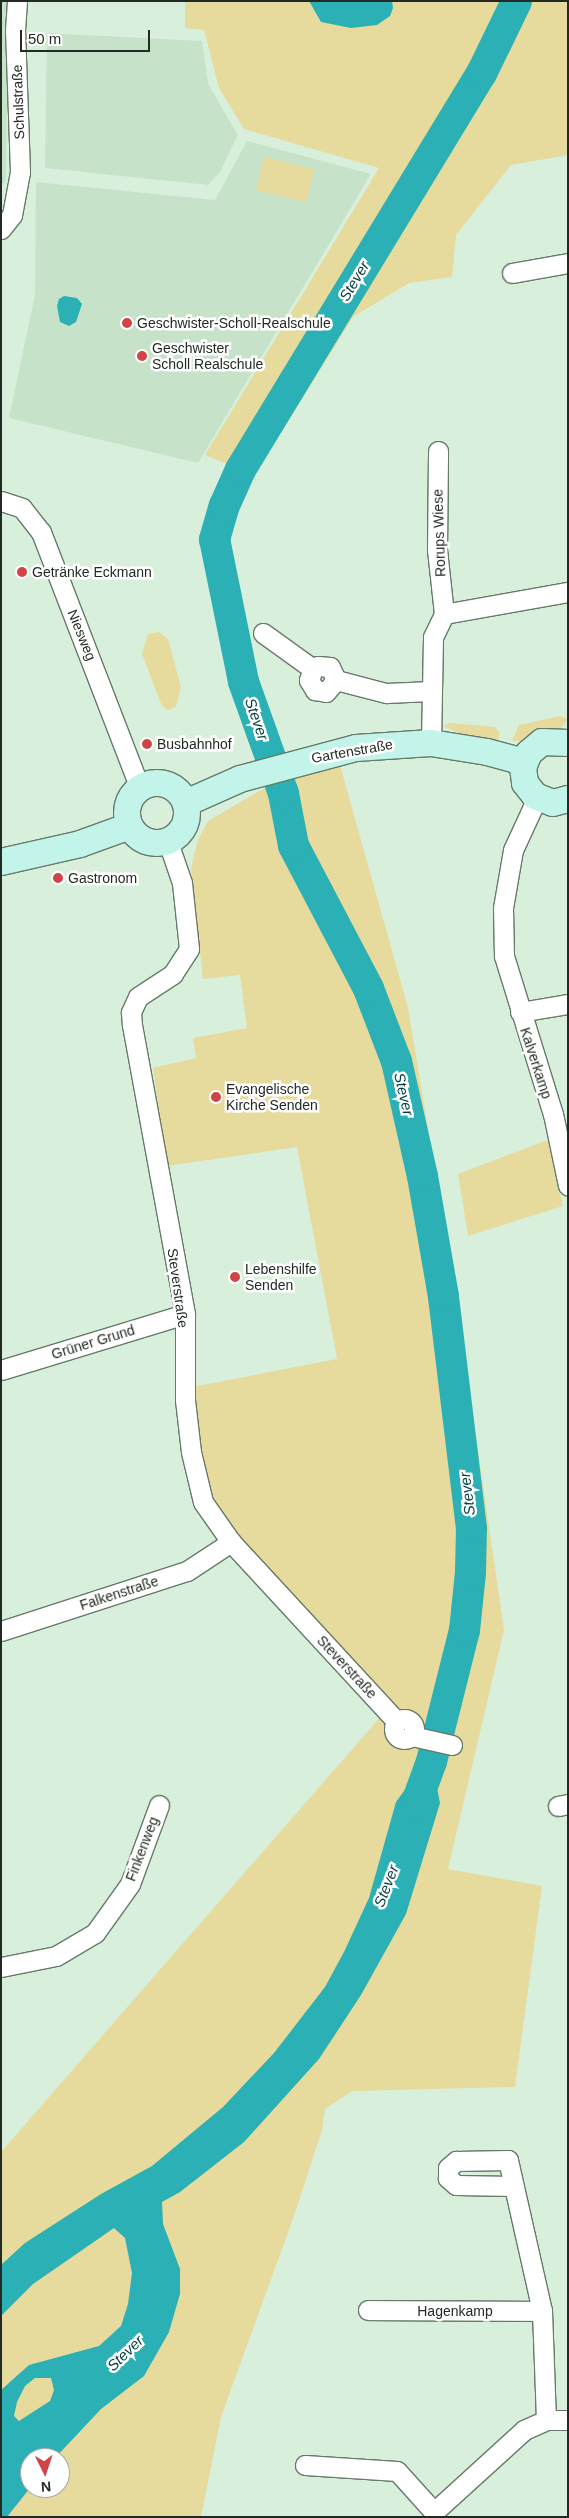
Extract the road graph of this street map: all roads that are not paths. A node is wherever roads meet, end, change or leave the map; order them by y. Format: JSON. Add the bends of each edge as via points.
{"nodes":[{"id":1,"x":17,"y":1,"type":"edge"},
{"id":2,"x":1,"y":229,"type":"edge"},
{"id":3,"x":568,"y":263,"type":"edge"},
{"id":4,"x":512,"y":274,"type":"dead end"},
{"id":5,"x":438,"y":451,"type":"dead end"},
{"id":6,"x":1,"y":501,"type":"edge"},
{"id":7,"x":568,"y":592,"type":"edge"},
{"id":8,"x":444,"y":614,"type":"junction"},
{"id":9,"x":262,"y":633,"type":"dead end"},
{"id":10,"x":431,"y":691,"type":"junction"},
{"id":11,"x":431,"y":743,"type":"junction"},
{"id":12,"x":568,"y":743,"type":"edge"},
{"id":13,"x":524,"y":762,"type":"junction"},
{"id":14,"x":140,"y":788,"type":"junction"},
{"id":15,"x":537,"y":798,"type":"junction"},
{"id":16,"x":568,"y":800,"type":"edge"},
{"id":17,"x":186,"y":802,"type":"junction"},
{"id":18,"x":130,"y":826,"type":"junction"},
{"id":19,"x":168,"y":842,"type":"junction"},
{"id":20,"x":1,"y":862,"type":"edge"},
{"id":21,"x":568,"y":1004,"type":"edge"},
{"id":22,"x":520,"y":1012,"type":"junction"},
{"id":23,"x":560,"y":1113,"type":"edge"},
{"id":24,"x":568,"y":1185,"type":"edge"},
{"id":25,"x":185,"y":1314,"type":"junction"},
{"id":26,"x":1,"y":1370,"type":"edge"},
{"id":27,"x":231,"y":1542,"type":"junction"},
{"id":28,"x":1,"y":1631,"type":"edge"},
{"id":29,"x":452,"y":1745,"type":"dead end"},
{"id":30,"x":159,"y":1805,"type":"dead end"},
{"id":31,"x":1,"y":1967,"type":"edge"},
{"id":32,"x":513,"y":2186,"type":"dead end"},
{"id":33,"x":368,"y":2310,"type":"dead end"},
{"id":34,"x":542,"y":2311,"type":"junction"},
{"id":35,"x":546,"y":2420,"type":"junction"},
{"id":36,"x":568,"y":2420,"type":"edge"},
{"id":37,"x":305,"y":2465,"type":"dead end"},
{"id":38,"x":434,"y":2514,"type":"edge"}],
"edges":[{"from":1,"to":2,"type":"street","name":"Schulstraße","via":[[15,30],[20,172],[12,215]]},
{"from":3,"to":4,"type":"street"},
{"from":5,"to":8,"type":"street","name":"Rorups Wiese","via":[[437,550]]},
{"from":6,"to":14,"type":"street","name":"Niesweg","via":[[22,508],[42,532]]},
{"from":7,"to":8,"type":"street"},
{"from":8,"to":10,"type":"street","via":[[433,637]]},
{"from":9,"to":10,"type":"street","via":[[313,670],[318,666],[330,667],[336,680],[386,693]]},
{"from":10,"to":11,"type":"street"},
{"from":11,"to":13,"type":"street","name":"Gartenstraße"},
{"from":11,"to":17,"type":"street","name":"Gartenstraße","via":[[356,748],[291,763],[247,776]]},
{"from":12,"to":13,"type":"street","via":[[542,742],[529,752]]},
{"from":13,"to":15,"type":"street","via":[[525,784]]},
{"from":14,"to":17,"type":"street","via":[[164,783],[181,793]]},
{"from":14,"to":18,"type":"street","via":[[128,805]]},
{"from":15,"to":16,"type":"street","via":[[553,803]]},
{"from":15,"to":22,"type":"street","name":"Kalverkamp","via":[[513,850],[503,908],[504,956]]},
{"from":17,"to":19,"type":"street","via":[[185,826]]},
{"from":18,"to":19,"type":"street","via":[[146,841]]},
{"from":18,"to":20,"type":"street","via":[[80,844]]},
{"from":19,"to":25,"type":"street","name":"Steverstraße","via":[[182,882],[189,950],[173,974],[138,997],[131,1012]]},
{"from":21,"to":22,"type":"street","name":"Kalverkamp"},
{"from":22,"to":23,"type":"street","name":"Kalverkamp"},
{"from":23,"to":24,"type":"street","name":"Kalverkamp"},
{"from":25,"to":26,"type":"street","name":"Grüner Grund"},
{"from":25,"to":27,"type":"street","name":"Steverstraße","via":[[185,1400],[191,1452],[203,1502]]},
{"from":27,"to":28,"type":"street","name":"Falkenstraße","via":[[187,1571]]},
{"from":27,"to":29,"type":"street","name":"Steverstraße","via":[[397,1722],[411,1721],[414,1736]]},
{"from":30,"to":31,"type":"street","name":"Finkenweg","via":[[130,1884],[95,1933],[56,1956]]},
{"from":32,"to":34,"type":"street"},
{"from":33,"to":34,"type":"street","name":"Hagenkamp"},
{"from":34,"to":35,"type":"street"},
{"from":35,"to":36,"type":"street"},
{"from":35,"to":38,"type":"street","via":[[524,2430]]},
{"from":37,"to":38,"type":"street","via":[[397,2471]]}]}
